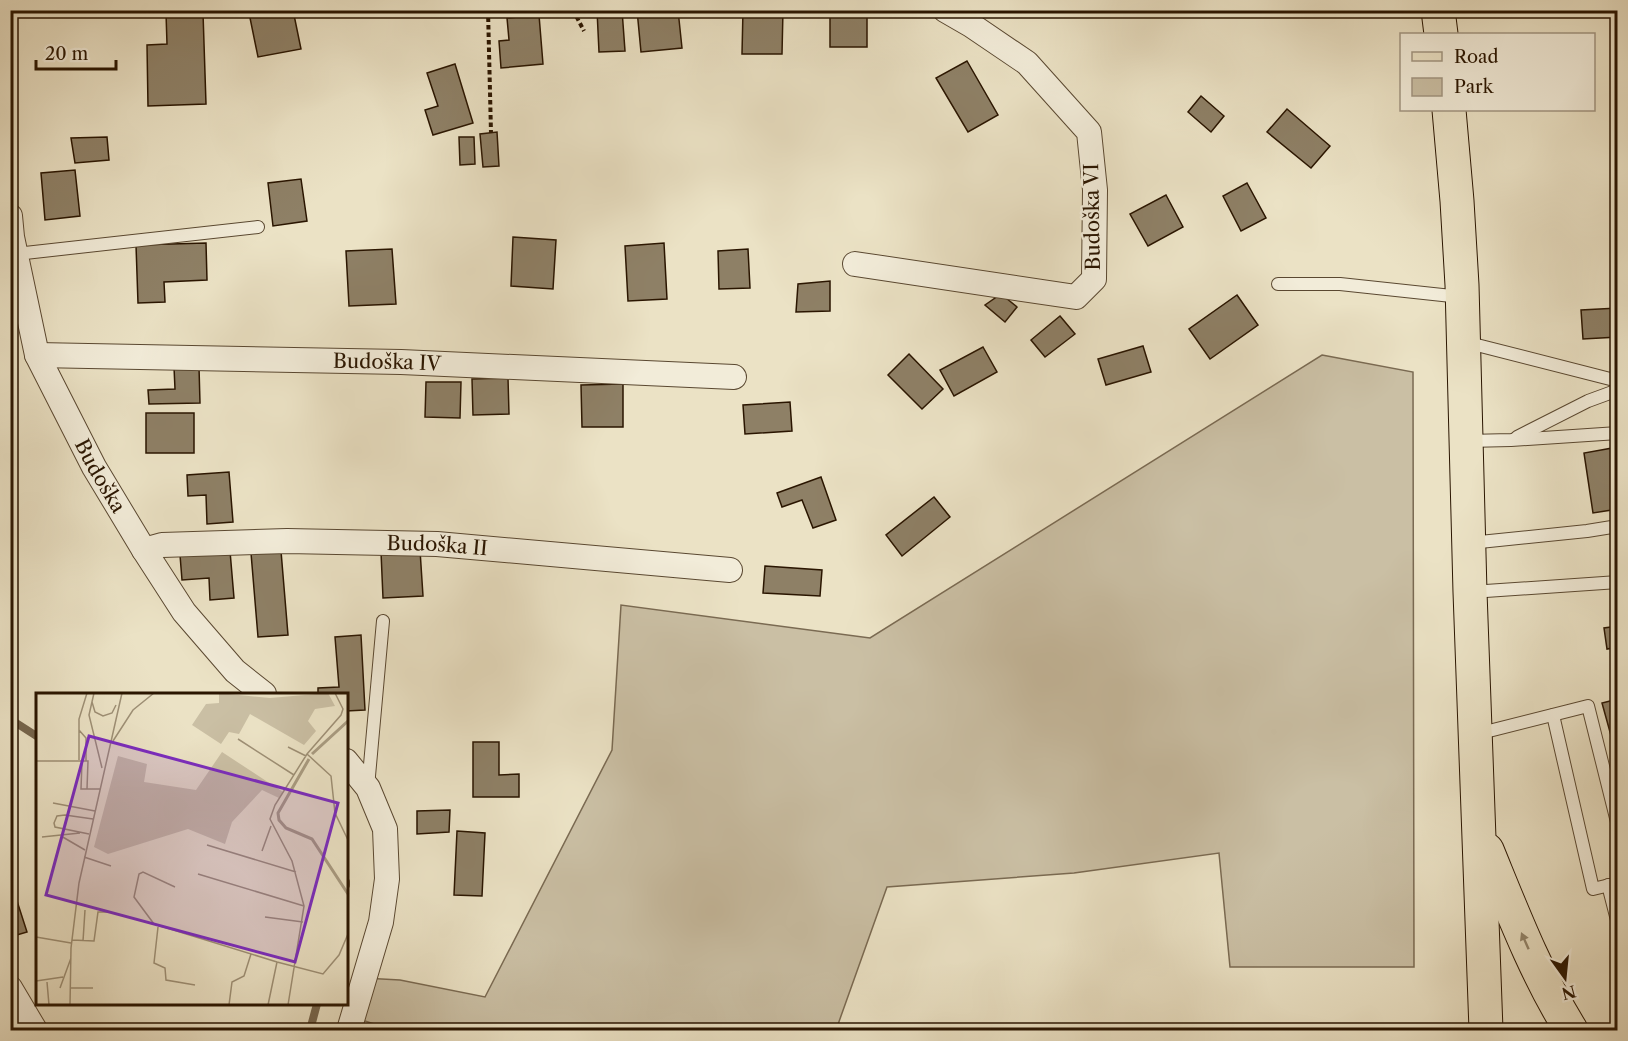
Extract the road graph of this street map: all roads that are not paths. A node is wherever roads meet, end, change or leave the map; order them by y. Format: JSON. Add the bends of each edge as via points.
{"nodes":[{"id":1,"x":945,"y":10,"type":"edge"},
{"id":2,"x":1438,"y":10,"type":"edge"},
{"id":3,"x":1441,"y":33,"type":"edge"},
{"id":4,"x":1449,"y":111,"type":"edge"},
{"id":5,"x":10,"y":216,"type":"edge"},
{"id":6,"x":258,"y":227,"type":"dead end"},
{"id":7,"x":16,"y":254,"type":"junction"},
{"id":8,"x":855,"y":264,"type":"dead end"},
{"id":9,"x":1278,"y":284,"type":"dead end"},
{"id":10,"x":1462,"y":297,"type":"junction"},
{"id":11,"x":1464,"y":342,"type":"junction"},
{"id":12,"x":37,"y":355,"type":"junction"},
{"id":13,"x":734,"y":377,"type":"dead end"},
{"id":14,"x":1617,"y":381,"type":"edge"},
{"id":15,"x":1617,"y":390,"type":"edge"},
{"id":16,"x":1617,"y":433,"type":"edge"},
{"id":17,"x":1511,"y":440,"type":"junction"},
{"id":18,"x":1466,"y":441,"type":"junction"},
{"id":19,"x":1617,"y":526,"type":"edge"},
{"id":20,"x":1469,"y":543,"type":"junction"},
{"id":21,"x":144,"y":550,"type":"junction"},
{"id":22,"x":730,"y":570,"type":"dead end"},
{"id":23,"x":1617,"y":582,"type":"edge"},
{"id":24,"x":1470,"y":592,"type":"junction"},
{"id":25,"x":383,"y":621,"type":"dead end"},
{"id":26,"x":263,"y":693,"type":"edge"},
{"id":27,"x":1553,"y":716,"type":"junction"},
{"id":28,"x":1476,"y":734,"type":"junction"},
{"id":29,"x":348,"y":763,"type":"edge"},
{"id":30,"x":368,"y":788,"type":"junction"},
{"id":31,"x":1617,"y":826,"type":"edge"},
{"id":32,"x":1479,"y":829,"type":"junction"},
{"id":33,"x":1613,"y":884,"type":"edge"},
{"id":34,"x":1617,"y":924,"type":"edge"},
{"id":35,"x":10,"y":988,"type":"edge"},
{"id":36,"x":1484,"y":1025,"type":"edge"},
{"id":37,"x":35,"y":1030,"type":"edge"},
{"id":38,"x":349,"y":1030,"type":"edge"},
{"id":39,"x":1571,"y":1030,"type":"edge"}],
"edges":[{"from":1,"to":8,"type":"street","name":"Budoška VI","via":[[1027,63],[1089,132],[1095,190],[1094,279],[1076,297]]},
{"from":2,"to":3,"type":"main road"},
{"from":4,"to":10,"type":"main road"},
{"from":5,"to":7,"type":"street","name":"Budoška"},
{"from":6,"to":7,"type":"lane"},
{"from":7,"to":12,"type":"street","name":"Budoška"},
{"from":9,"to":10,"type":"lane","via":[[1340,284]]},
{"from":10,"to":11,"type":"main road"},
{"from":11,"to":14,"type":"lane"},
{"from":11,"to":18,"type":"main road"},
{"from":12,"to":13,"type":"street","name":"Budoška IV","via":[[401,362]]},
{"from":12,"to":21,"type":"street","name":"Budoška","via":[[94,467]]},
{"from":15,"to":17,"type":"lane"},
{"from":16,"to":17,"type":"lane"},
{"from":17,"to":18,"type":"lane"},
{"from":18,"to":20,"type":"main road"},
{"from":19,"to":20,"type":"lane"},
{"from":20,"to":24,"type":"main road"},
{"from":21,"to":22,"type":"street","name":"Budoška II","via":[[162,545],[288,541],[437,544]]},
{"from":21,"to":26,"type":"street","name":"Budoška","via":[[184,612],[236,671]]},
{"from":23,"to":24,"type":"lane"},
{"from":24,"to":28,"type":"main road"},
{"from":25,"to":30,"type":"lane"},
{"from":27,"to":28,"type":"lane"},
{"from":27,"to":31,"type":"lane","via":[[1588,706]]},
{"from":27,"to":33,"type":"lane","via":[[1593,889]]},
{"from":28,"to":32,"type":"main road"},
{"from":29,"to":30,"type":"street"},
{"from":30,"to":38,"type":"street","via":[[385,829],[387,879],[381,922]]},
{"from":32,"to":36,"type":"main road"},
{"from":39,"to":32,"type":"main road","one_way":true,"via":[[1525,942]]},
{"from":33,"to":34,"type":"lane"},
{"from":35,"to":37,"type":"street"}]}
